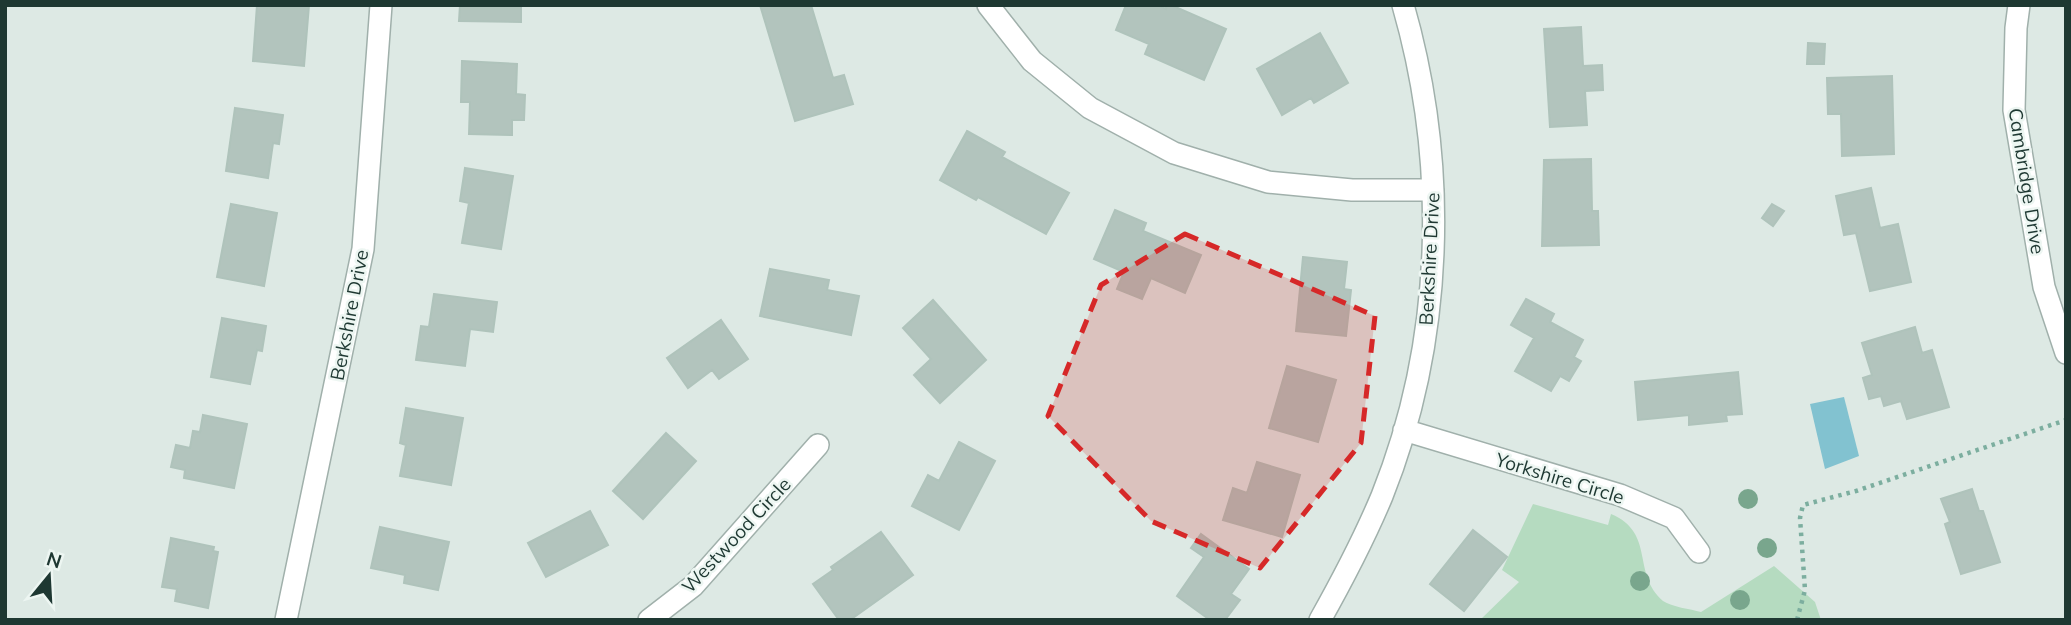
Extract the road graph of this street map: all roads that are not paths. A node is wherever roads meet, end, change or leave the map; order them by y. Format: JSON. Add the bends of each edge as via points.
{"nodes":[{"id":1,"x":381,"y":5,"type":"edge"},
{"id":2,"x":988,"y":5,"type":"edge"},
{"id":3,"x":1403,"y":5,"type":"edge"},
{"id":4,"x":2019,"y":5,"type":"edge"},
{"id":5,"x":1433,"y":190,"type":"junction"},
{"id":6,"x":2066,"y":353,"type":"edge"},
{"id":7,"x":1404,"y":430,"type":"junction"},
{"id":8,"x":818,"y":445,"type":"dead end"},
{"id":9,"x":1699,"y":552,"type":"dead end"},
{"id":10,"x":286,"y":620,"type":"edge"},
{"id":11,"x":649,"y":620,"type":"edge"},
{"id":12,"x":1320,"y":620,"type":"edge"}],
"edges":[{"from":1,"to":10,"type":"street","name":"Berkshire Drive","via":[[363,249]]},
{"from":2,"to":5,"type":"street","via":[[1032,61],[1090,108],[1174,152],[1268,182],[1352,190]]},
{"from":3,"to":5,"type":"street","name":"Berkshire Drive","via":[[1416,56]]},
{"from":4,"to":6,"type":"street","name":"Cambridge Drive","via":[[2014,110],[2044,287]]},
{"from":5,"to":7,"type":"street","name":"Berkshire Drive","via":[[1425,342]]},
{"from":7,"to":9,"type":"street","name":"Yorkshire Circle","via":[[1620,495],[1674,518]]},
{"from":7,"to":12,"type":"street","name":"Berkshire Drive","via":[[1355,558]]},
{"from":8,"to":11,"type":"street","name":"Westwood Circle","via":[[693,586]]}]}
